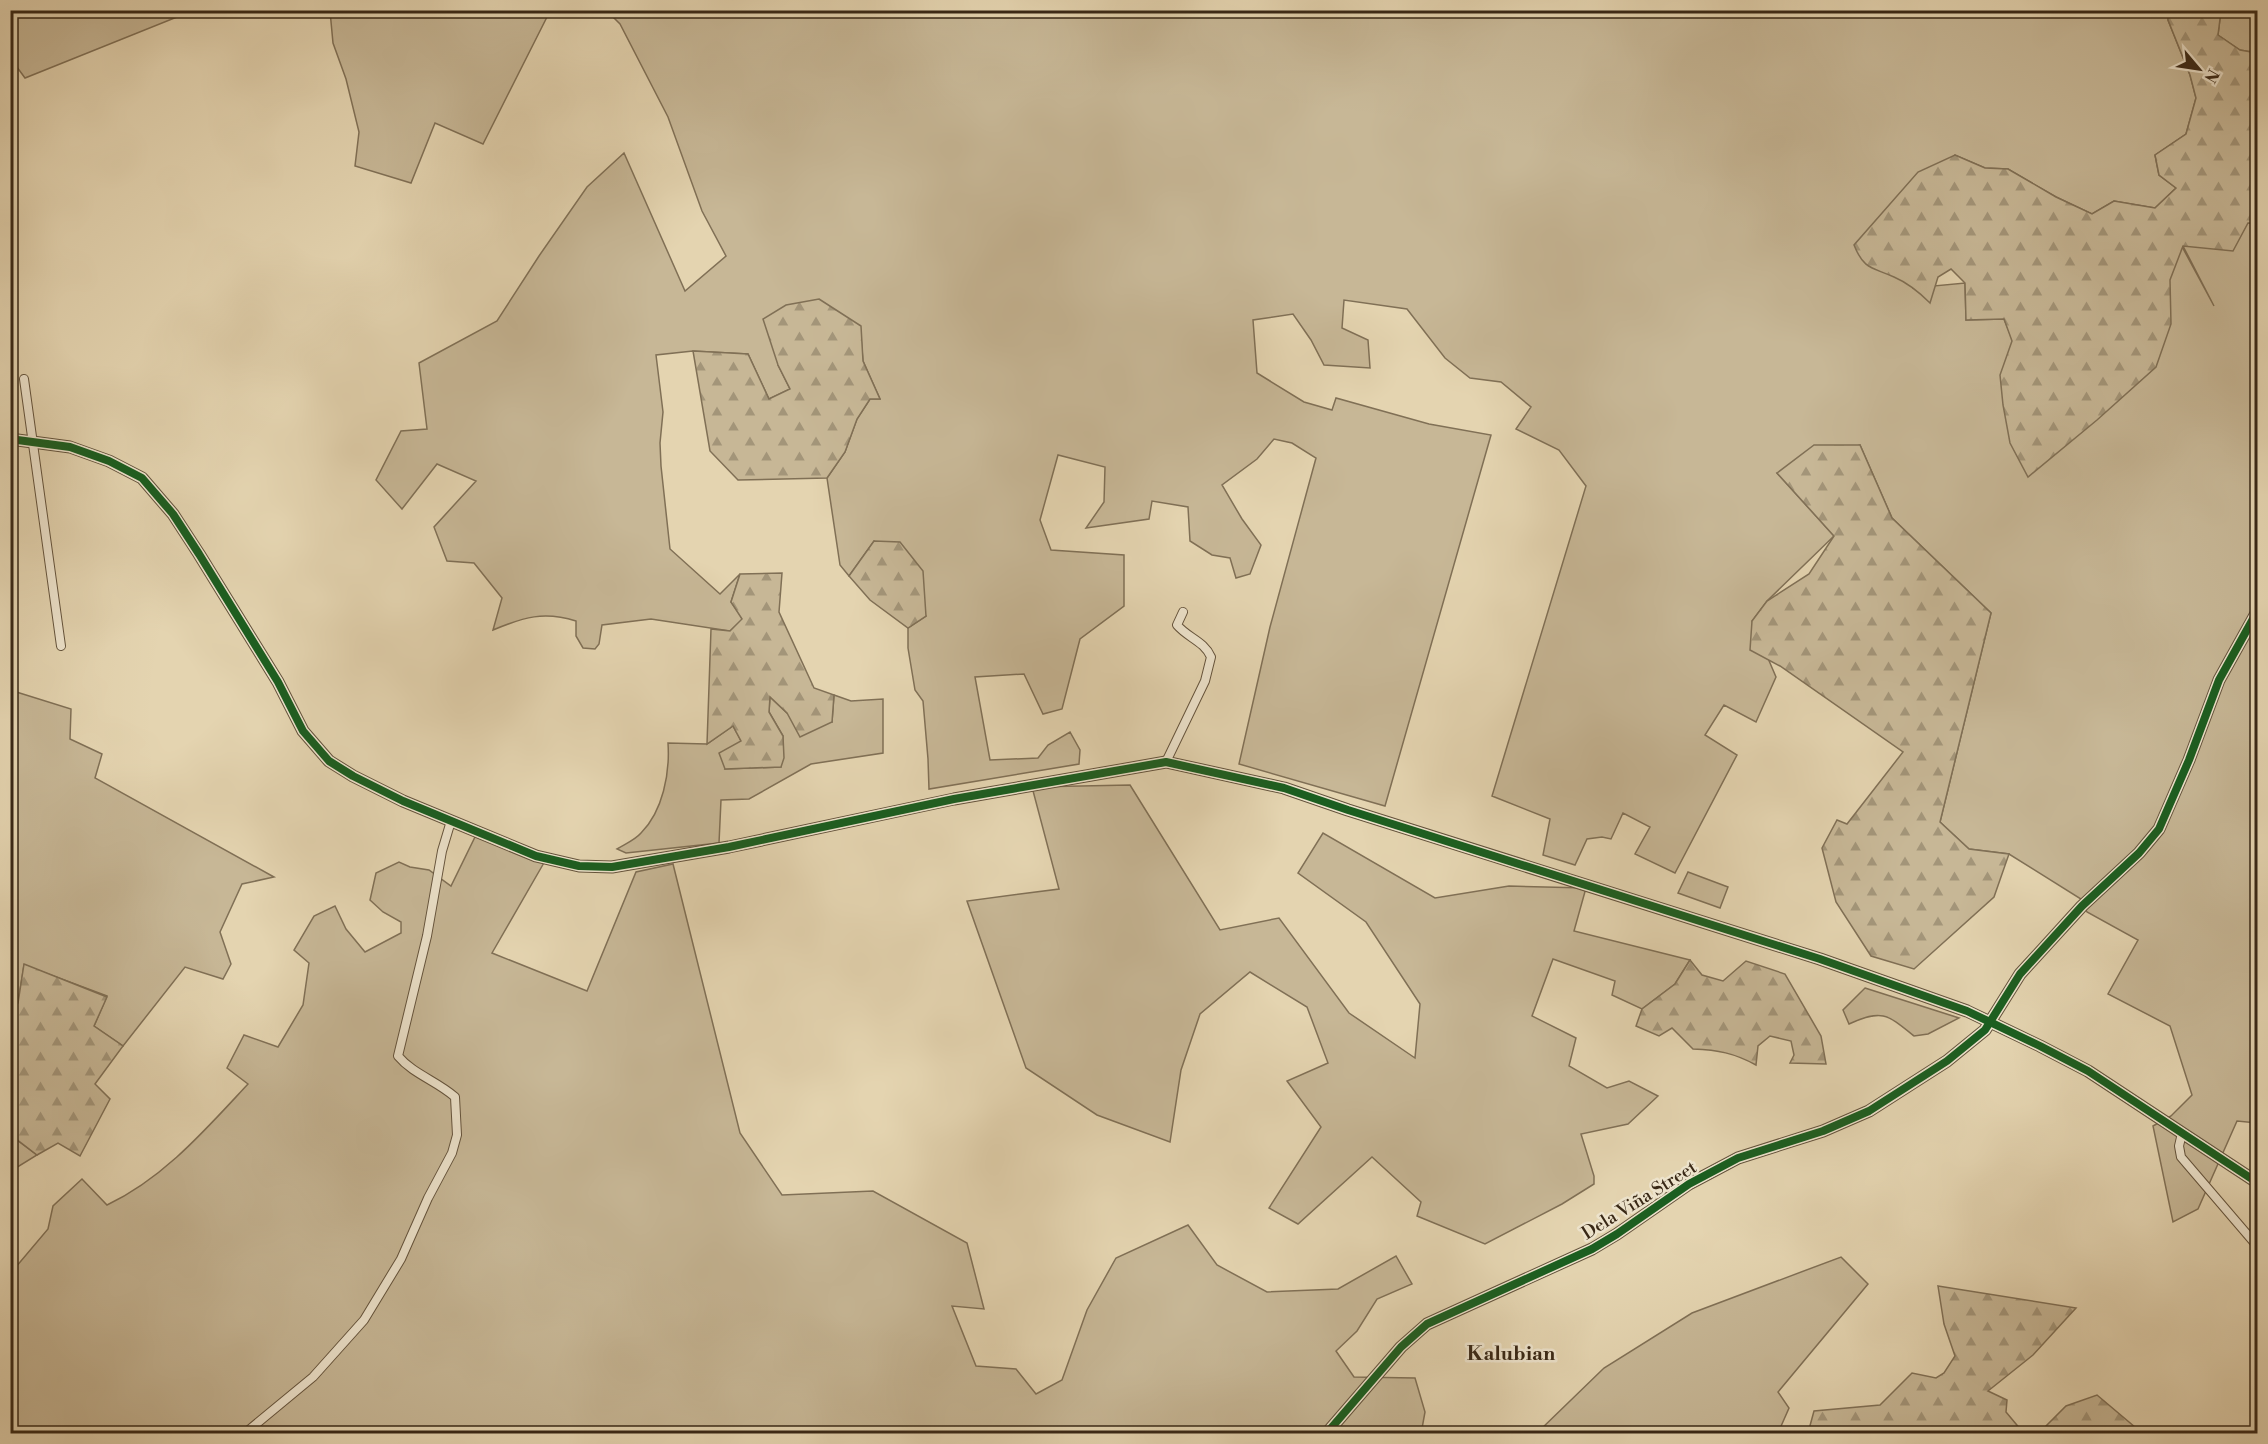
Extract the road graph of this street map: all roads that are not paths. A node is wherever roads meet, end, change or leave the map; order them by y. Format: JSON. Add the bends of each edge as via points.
{"nodes":[{"id":1,"x":24,"y":378,"type":"dead end"},
{"id":2,"x":10,"y":440,"type":"edge"},
{"id":3,"x":31,"y":441,"type":"junction"},
{"id":4,"x":2258,"y":610,"type":"edge"},
{"id":5,"x":1183,"y":612,"type":"dead end"},
{"id":6,"x":61,"y":646,"type":"dead end"},
{"id":7,"x":1166,"y":762,"type":"junction"},
{"id":8,"x":450,"y":821,"type":"junction"},
{"id":9,"x":1990,"y":1022,"type":"junction"},
{"id":10,"x":2182,"y":1133,"type":"junction"},
{"id":11,"x":2258,"y":1183,"type":"edge"},
{"id":12,"x":2258,"y":1247,"type":"edge"},
{"id":13,"x":244,"y":1434,"type":"edge"},
{"id":14,"x":1326,"y":1434,"type":"edge"}],
"edges":[{"from":1,"to":3,"type":"street"},
{"from":2,"to":3,"type":"street"},
{"from":3,"to":6,"type":"street"},
{"from":3,"to":8,"type":"street","via":[[70,447],[142,478],[173,514],[199,554],[309,739],[329,761],[353,777]]},
{"from":4,"to":9,"type":"street","name":"Dela Viña Street","via":[[2219,680],[2159,829],[2020,974]]},
{"from":5,"to":7,"type":"street","via":[[1177,625],[1204,645],[1211,657],[1205,681]]},
{"from":7,"to":8,"type":"street","via":[[954,798],[729,847],[612,867],[579,866],[536,856]]},
{"from":7,"to":9,"type":"street","via":[[1284,788],[1820,958]]},
{"from":8,"to":13,"type":"street","via":[[398,1056],[455,1097],[457,1135],[452,1153],[400,1259],[364,1320],[313,1377]]},
{"from":9,"to":10,"type":"street","via":[[2088,1071]]},
{"from":9,"to":14,"type":"street","name":"Dela Viña Street","via":[[1947,1061],[1869,1111],[1823,1131],[1738,1158],[1689,1184],[1592,1249],[1427,1324],[1401,1347]]},
{"from":10,"to":11,"type":"street"},
{"from":10,"to":12,"type":"street","via":[[2181,1157]]}]}
